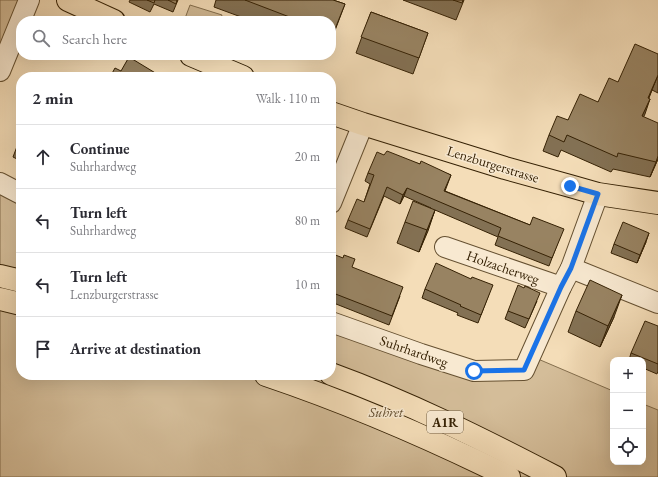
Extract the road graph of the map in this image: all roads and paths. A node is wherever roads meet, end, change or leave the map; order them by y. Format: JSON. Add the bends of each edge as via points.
{"nodes":[{"id":1,"x":29,"y":0,"type":"edge"},
{"id":2,"x":71,"y":1,"type":"edge"},
{"id":3,"x":22,"y":16,"type":"edge"},
{"id":4,"x":103,"y":16,"type":"edge"},
{"id":5,"x":16,"y":32,"type":"edge"},
{"id":6,"x":203,"y":60,"type":"edge"},
{"id":7,"x":0,"y":71,"type":"edge"},
{"id":8,"x":231,"y":72,"type":"edge"},
{"id":9,"x":336,"y":115,"type":"edge"},
{"id":10,"x":363,"y":124,"type":"junction"},
{"id":11,"x":0,"y":183,"type":"edge"},
{"id":12,"x":16,"y":191,"type":"edge"},
{"id":13,"x":336,"y":191,"type":"edge"},
{"id":14,"x":598,"y":194,"type":"junction"},
{"id":15,"x":658,"y":203,"type":"edge"},
{"id":16,"x":445,"y":247,"type":"dead end"},
{"id":17,"x":571,"y":268,"type":"junction"},
{"id":18,"x":0,"y":276,"type":"edge"},
{"id":19,"x":16,"y":280,"type":"edge"},
{"id":20,"x":561,"y":287,"type":"junction"},
{"id":21,"x":0,"y":299,"type":"edge"},
{"id":22,"x":16,"y":303,"type":"edge"},
{"id":23,"x":658,"y":303,"type":"edge"},
{"id":24,"x":0,"y":306,"type":"edge"},
{"id":25,"x":16,"y":308,"type":"edge"},
{"id":26,"x":336,"y":324,"type":"edge"},
{"id":27,"x":336,"y":376,"type":"edge"},
{"id":28,"x":281,"y":380,"type":"edge"},
{"id":29,"x":509,"y":477,"type":"edge"},
{"id":30,"x":555,"y":477,"type":"edge"}],
"edges":[{"from":1,"to":3,"type":"street"},
{"from":2,"to":4,"type":"main road"},
{"from":5,"to":7,"type":"street"},
{"from":6,"to":8,"type":"main road"},
{"from":9,"to":10,"type":"main road","name":"Lenzburgerstrasse"},
{"from":10,"to":13,"type":"street"},
{"from":10,"to":14,"type":"main road","name":"Lenzburgerstrasse"},
{"from":11,"to":12,"type":"street"},
{"from":14,"to":15,"type":"main road","name":"Lenzburgerstrasse"},
{"from":14,"to":17,"type":"street","name":"Suhrhardweg"},
{"from":16,"to":20,"type":"street","name":"Holzacherweg"},
{"from":17,"to":20,"type":"street","name":"Suhrhardweg"},
{"from":17,"to":23,"type":"street"},
{"from":18,"to":19,"type":"main road"},
{"from":20,"to":26,"type":"street","name":"Suhrhardweg","via":[[524,370],[474,371]]},
{"from":21,"to":22,"type":"main road"},
{"from":24,"to":25,"type":"main road"},
{"from":27,"to":30,"type":"main road","number":"A1R","via":[[448,423]]},
{"from":28,"to":29,"type":"main road","number":"A1R","via":[[365,411]]}]}
